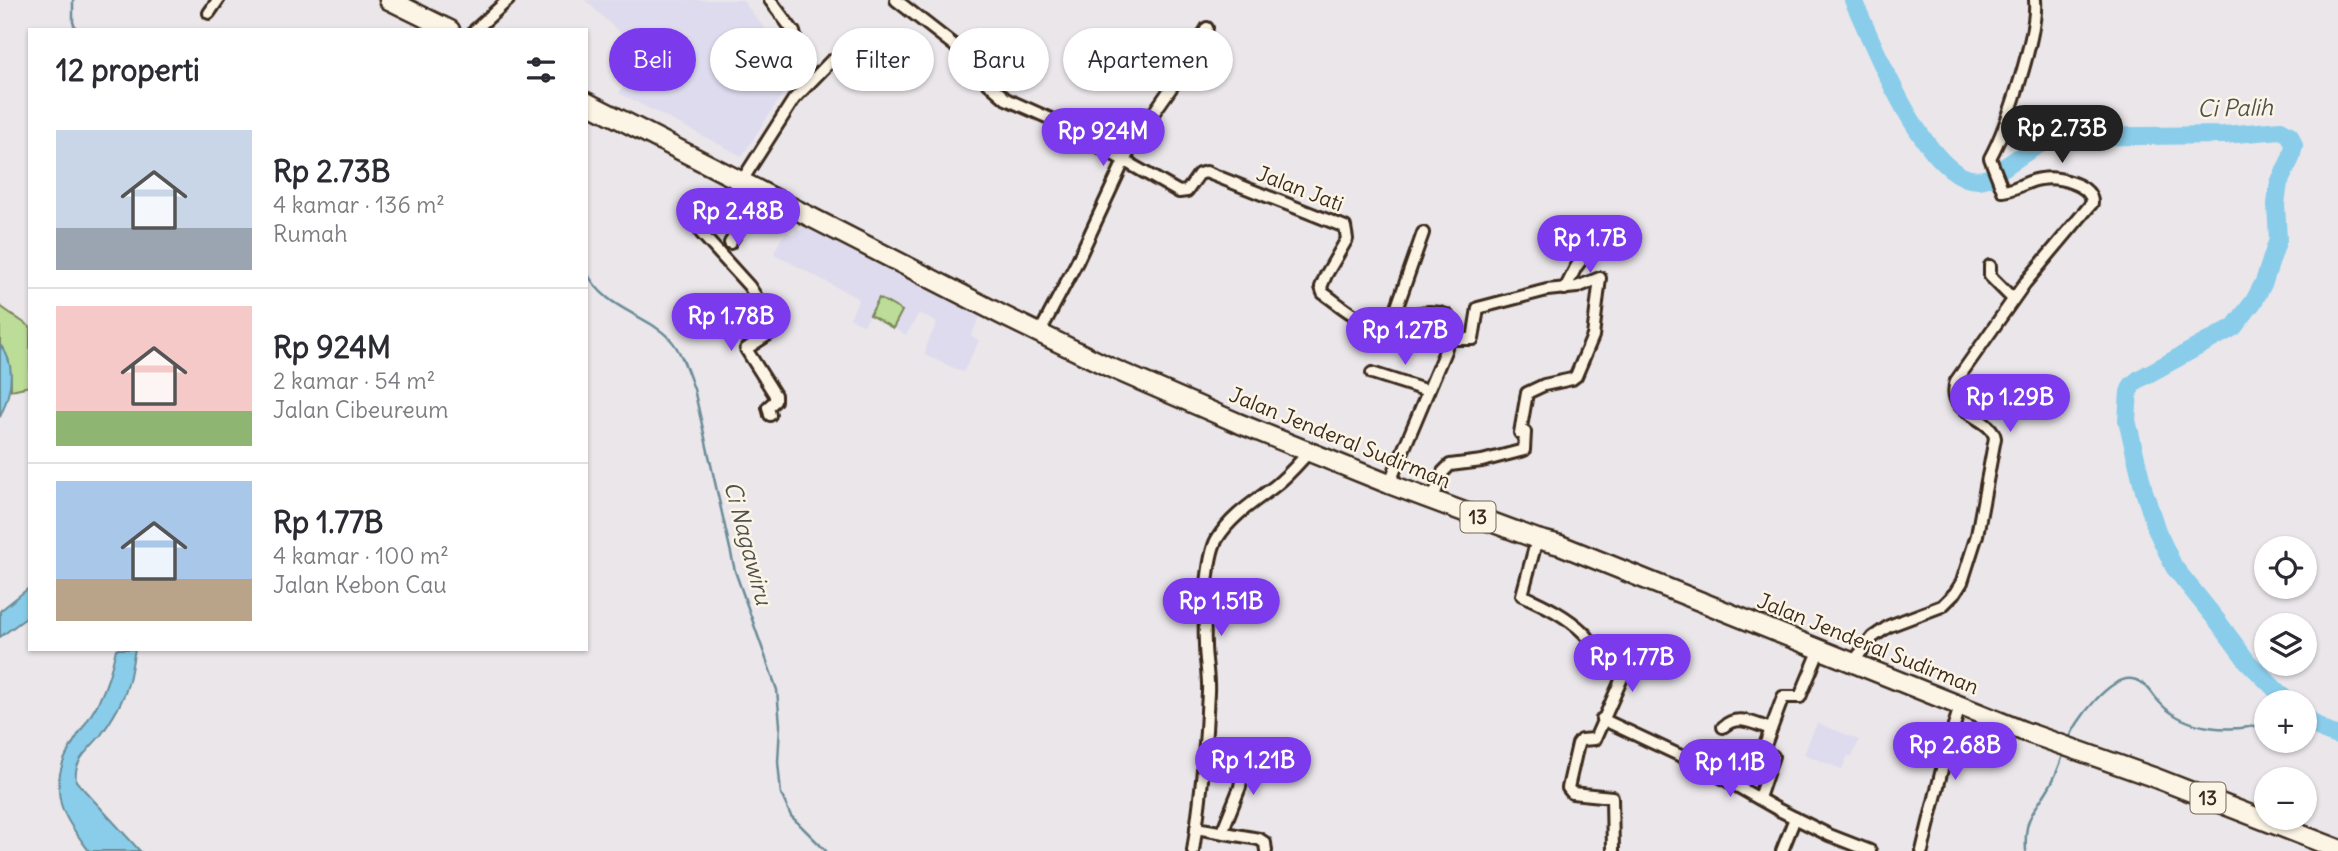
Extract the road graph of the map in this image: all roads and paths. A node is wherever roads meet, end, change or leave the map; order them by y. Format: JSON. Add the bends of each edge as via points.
{"nodes":[{"id":1,"x":218,"y":0,"type":"edge"},
{"id":2,"x":389,"y":0,"type":"edge"},
{"id":3,"x":508,"y":0,"type":"edge"},
{"id":4,"x":770,"y":0,"type":"edge"},
{"id":5,"x":896,"y":0,"type":"edge"},
{"id":6,"x":2035,"y":0,"type":"edge"},
{"id":7,"x":209,"y":13,"type":"dead end"},
{"id":8,"x":1207,"y":27,"type":"dead end"},
{"id":9,"x":446,"y":28,"type":"edge"},
{"id":10,"x":477,"y":28,"type":"edge"},
{"id":11,"x":790,"y":28,"type":"edge"},
{"id":12,"x":831,"y":61,"type":"dead end"},
{"id":13,"x":817,"y":75,"type":"edge"},
{"id":14,"x":801,"y":91,"type":"edge"},
{"id":15,"x":588,"y":103,"type":"edge"},
{"id":16,"x":1124,"y":161,"type":"junction"},
{"id":17,"x":741,"y":182,"type":"junction"},
{"id":18,"x":762,"y":193,"type":"junction"},
{"id":19,"x":701,"y":233,"type":"dead end"},
{"id":20,"x":1423,"y":233,"type":"dead end"},
{"id":21,"x":730,"y":243,"type":"dead end"},
{"id":22,"x":1592,"y":246,"type":"dead end"},
{"id":23,"x":1990,"y":266,"type":"dead end"},
{"id":24,"x":1565,"y":289,"type":"junction"},
{"id":25,"x":2013,"y":299,"type":"junction"},
{"id":26,"x":1392,"y":321,"type":"junction"},
{"id":27,"x":1039,"y":334,"type":"junction"},
{"id":28,"x":1448,"y":339,"type":"junction"},
{"id":29,"x":1373,"y":373,"type":"dead end"},
{"id":30,"x":1428,"y":391,"type":"junction"},
{"id":31,"x":771,"y":415,"type":"dead end"},
{"id":32,"x":1309,"y":452,"type":"junction"},
{"id":33,"x":1389,"y":484,"type":"junction"},
{"id":34,"x":1432,"y":501,"type":"junction"},
{"id":35,"x":1537,"y":539,"type":"junction"},
{"id":36,"x":1820,"y":649,"type":"junction"},
{"id":37,"x":1853,"y":662,"type":"junction"},
{"id":38,"x":1960,"y":706,"type":"junction"},
{"id":39,"x":1602,"y":719,"type":"junction"},
{"id":40,"x":1723,"y":727,"type":"dead end"},
{"id":41,"x":1771,"y":729,"type":"junction"},
{"id":42,"x":1246,"y":751,"type":"dead end"},
{"id":43,"x":1759,"y":797,"type":"junction"},
{"id":44,"x":1795,"y":818,"type":"junction"},
{"id":45,"x":1196,"y":828,"type":"junction"},
{"id":46,"x":1222,"y":832,"type":"junction"},
{"id":47,"x":1855,"y":848,"type":"edge"},
{"id":48,"x":2338,"y":849,"type":"edge"},
{"id":49,"x":1193,"y":851,"type":"edge"},
{"id":50,"x":1266,"y":851,"type":"edge"},
{"id":51,"x":1613,"y":851,"type":"edge"},
{"id":52,"x":1782,"y":851,"type":"edge"},
{"id":53,"x":1870,"y":851,"type":"edge"},
{"id":54,"x":1922,"y":851,"type":"edge"}],
"edges":[{"from":1,"to":7,"type":"street"},
{"from":2,"to":9,"type":"highway"},
{"from":3,"to":10,"type":"street"},
{"from":4,"to":11,"type":"street"},
{"from":5,"to":16,"type":"street","via":[[955,46],[973,70],[1006,99]]},
{"from":6,"to":25,"type":"street","via":[[2034,30],[2001,137],[1990,158],[2006,192],[2041,178],[2067,181],[2089,192],[2092,204]]},
{"from":8,"to":16,"type":"street"},
{"from":12,"to":13,"type":"street"},
{"from":14,"to":17,"type":"street"},
{"from":15,"to":17,"type":"highway","name":"Jalan Jenderal Sudirman","number":"13"},
{"from":16,"to":26,"type":"street","name":"Jalan Jati","via":[[1180,192],[1206,172],[1345,227],[1347,239],[1321,283],[1322,290],[1358,317],[1374,323]]},
{"from":16,"to":27,"type":"street"},
{"from":17,"to":18,"type":"highway","name":"Jalan Jenderal Sudirman","number":"13"},
{"from":18,"to":21,"type":"street"},
{"from":18,"to":27,"type":"highway","name":"Jalan Jenderal Sudirman","number":"13"},
{"from":19,"to":31,"type":"street","via":[[749,286],[775,326],[743,346],[775,394],[768,407]]},
{"from":20,"to":26,"type":"street"},
{"from":22,"to":24,"type":"street"},
{"from":23,"to":25,"type":"street","via":[[1990,276]]},
{"from":24,"to":28,"type":"street","via":[[1481,306],[1473,339]]},
{"from":24,"to":34,"type":"street","via":[[1600,278],[1593,336],[1576,376],[1527,393],[1520,425],[1520,433],[1525,432],[1524,450],[1450,465]]},
{"from":25,"to":37,"type":"street","via":[[1954,388],[1966,413],[1989,426],[1995,438],[1977,535],[1962,583],[1942,606],[1881,631]]},
{"from":26,"to":28,"type":"street","name":"Jalan Jati","via":[[1419,312],[1441,313],[1451,320]]},
{"from":27,"to":32,"type":"highway","name":"Jalan Jenderal Sudirman","number":"13"},
{"from":28,"to":30,"type":"street"},
{"from":29,"to":30,"type":"street"},
{"from":30,"to":33,"type":"street"},
{"from":32,"to":33,"type":"highway","name":"Jalan Jenderal Sudirman","number":"13"},
{"from":32,"to":45,"type":"street","via":[[1277,485],[1242,511],[1212,550],[1205,645],[1209,691]]},
{"from":33,"to":34,"type":"highway","name":"Jalan Jenderal Sudirman","number":"13"},
{"from":34,"to":35,"type":"highway","name":"Jalan Jenderal Sudirman","number":"13"},
{"from":35,"to":36,"type":"highway","name":"Jalan Jenderal Sudirman","number":"13"},
{"from":35,"to":39,"type":"street","via":[[1522,595],[1574,625],[1623,671]]},
{"from":36,"to":37,"type":"highway","name":"Jalan Jenderal Sudirman","number":"13"},
{"from":36,"to":41,"type":"street","via":[[1800,697],[1783,696]]},
{"from":37,"to":38,"type":"highway","name":"Jalan Jenderal Sudirman","number":"13"},
{"from":38,"to":48,"type":"highway","name":"Jalan Jenderal Sudirman","number":"13"},
{"from":38,"to":54,"type":"street"},
{"from":39,"to":43,"type":"street"},
{"from":39,"to":51,"type":"street","via":[[1595,739],[1579,741],[1568,790],[1612,797]]},
{"from":40,"to":41,"type":"street","via":[[1737,719]]},
{"from":41,"to":43,"type":"street","via":[[1764,748],[1773,756]]},
{"from":42,"to":46,"type":"street","via":[[1240,787]]},
{"from":43,"to":44,"type":"street"},
{"from":44,"to":47,"type":"street"},
{"from":44,"to":52,"type":"street"},
{"from":45,"to":46,"type":"street"},
{"from":45,"to":49,"type":"street"},
{"from":46,"to":50,"type":"street","via":[[1264,841]]},
{"from":47,"to":53,"type":"street"}]}
